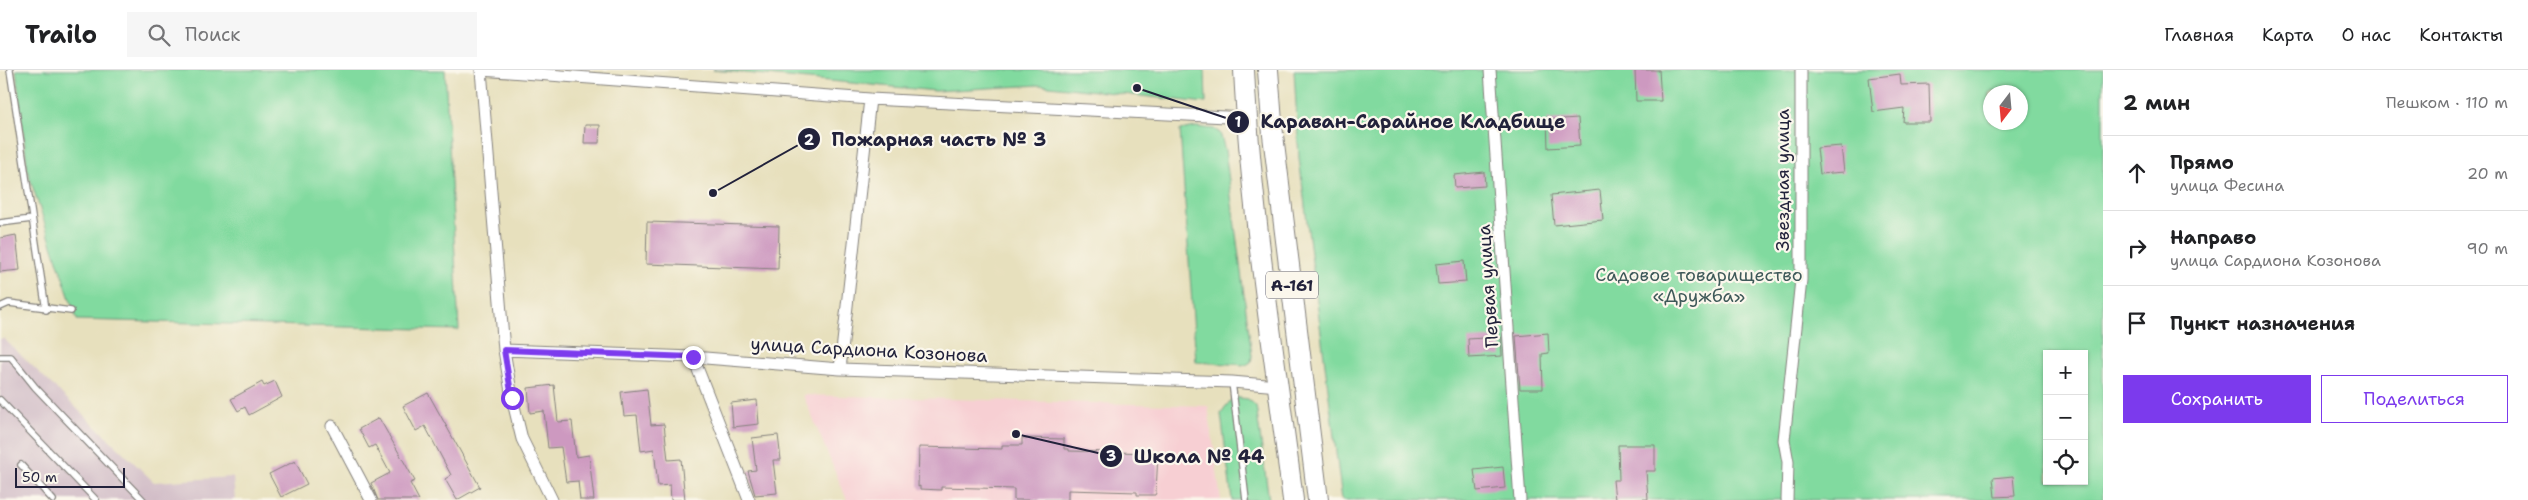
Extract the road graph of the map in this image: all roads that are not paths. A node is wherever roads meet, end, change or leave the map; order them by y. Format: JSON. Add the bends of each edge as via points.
{"nodes":[{"id":1,"x":10,"y":70,"type":"edge"},
{"id":2,"x":481,"y":70,"type":"edge"},
{"id":3,"x":1244,"y":70,"type":"edge"},
{"id":4,"x":1268,"y":70,"type":"edge"},
{"id":5,"x":1490,"y":70,"type":"edge"},
{"id":6,"x":1801,"y":70,"type":"edge"},
{"id":7,"x":870,"y":99,"type":"junction"},
{"id":8,"x":1246,"y":118,"type":"junction"},
{"id":9,"x":32,"y":219,"type":"junction"},
{"id":10,"x":0,"y":223,"type":"edge"},
{"id":11,"x":0,"y":307,"type":"edge"},
{"id":12,"x":46,"y":310,"type":"junction"},
{"id":13,"x":70,"y":311,"type":"dead end"},
{"id":14,"x":504,"y":350,"type":"junction"},
{"id":15,"x":0,"y":357,"type":"edge"},
{"id":16,"x":693,"y":357,"type":"junction"},
{"id":17,"x":840,"y":369,"type":"junction"},
{"id":18,"x":1232,"y":382,"type":"junction"},
{"id":19,"x":1279,"y":386,"type":"junction"},
{"id":20,"x":0,"y":400,"type":"edge"},
{"id":21,"x":332,"y":426,"type":"dead end"},
{"id":22,"x":21,"y":465,"type":"dead end"},
{"id":23,"x":53,"y":500,"type":"edge"},
{"id":24,"x":96,"y":500,"type":"edge"},
{"id":25,"x":143,"y":500,"type":"edge"},
{"id":26,"x":371,"y":500,"type":"edge"},
{"id":27,"x":552,"y":500,"type":"edge"},
{"id":28,"x":749,"y":500,"type":"edge"},
{"id":29,"x":1246,"y":500,"type":"edge"},
{"id":30,"x":1293,"y":500,"type":"edge"},
{"id":31,"x":1318,"y":500,"type":"edge"},
{"id":32,"x":1520,"y":500,"type":"edge"},
{"id":33,"x":1787,"y":500,"type":"edge"}],
"edges":[{"from":1,"to":9,"type":"lane"},
{"from":2,"to":7,"type":"street"},
{"from":2,"to":14,"type":"street"},
{"from":3,"to":8,"type":"highway","number":"А-161"},
{"from":4,"to":31,"type":"highway","number":"А-161","via":[[1273,135]]},
{"from":5,"to":32,"type":"street","name":"Первая улица"},
{"from":6,"to":33,"type":"street","name":"Звездная улица","via":[[1801,280],[1784,440],[1788,462]]},
{"from":7,"to":8,"type":"street"},
{"from":7,"to":17,"type":"street"},
{"from":8,"to":19,"type":"highway","number":"А-161"},
{"from":9,"to":10,"type":"lane"},
{"from":9,"to":12,"type":"lane"},
{"from":11,"to":12,"type":"lane","via":[[9,303]]},
{"from":12,"to":13,"type":"lane"},
{"from":14,"to":16,"type":"street","name":"улица Сардиона Козонова"},
{"from":14,"to":27,"type":"street","via":[[522,439]]},
{"from":15,"to":25,"type":"lane","via":[[11,357],[35,387]]},
{"from":16,"to":17,"type":"street","name":"улица Сардиона Козонова"},
{"from":16,"to":28,"type":"street"},
{"from":17,"to":18,"type":"street","name":"улица Сардиона Козонова"},
{"from":18,"to":19,"type":"street","name":"улица Сардиона Козонова"},
{"from":18,"to":29,"type":"lane"},
{"from":19,"to":30,"type":"highway","number":"А-161"},
{"from":20,"to":24,"type":"lane"},
{"from":21,"to":26,"type":"street"},
{"from":22,"to":23,"type":"lane"}]}
